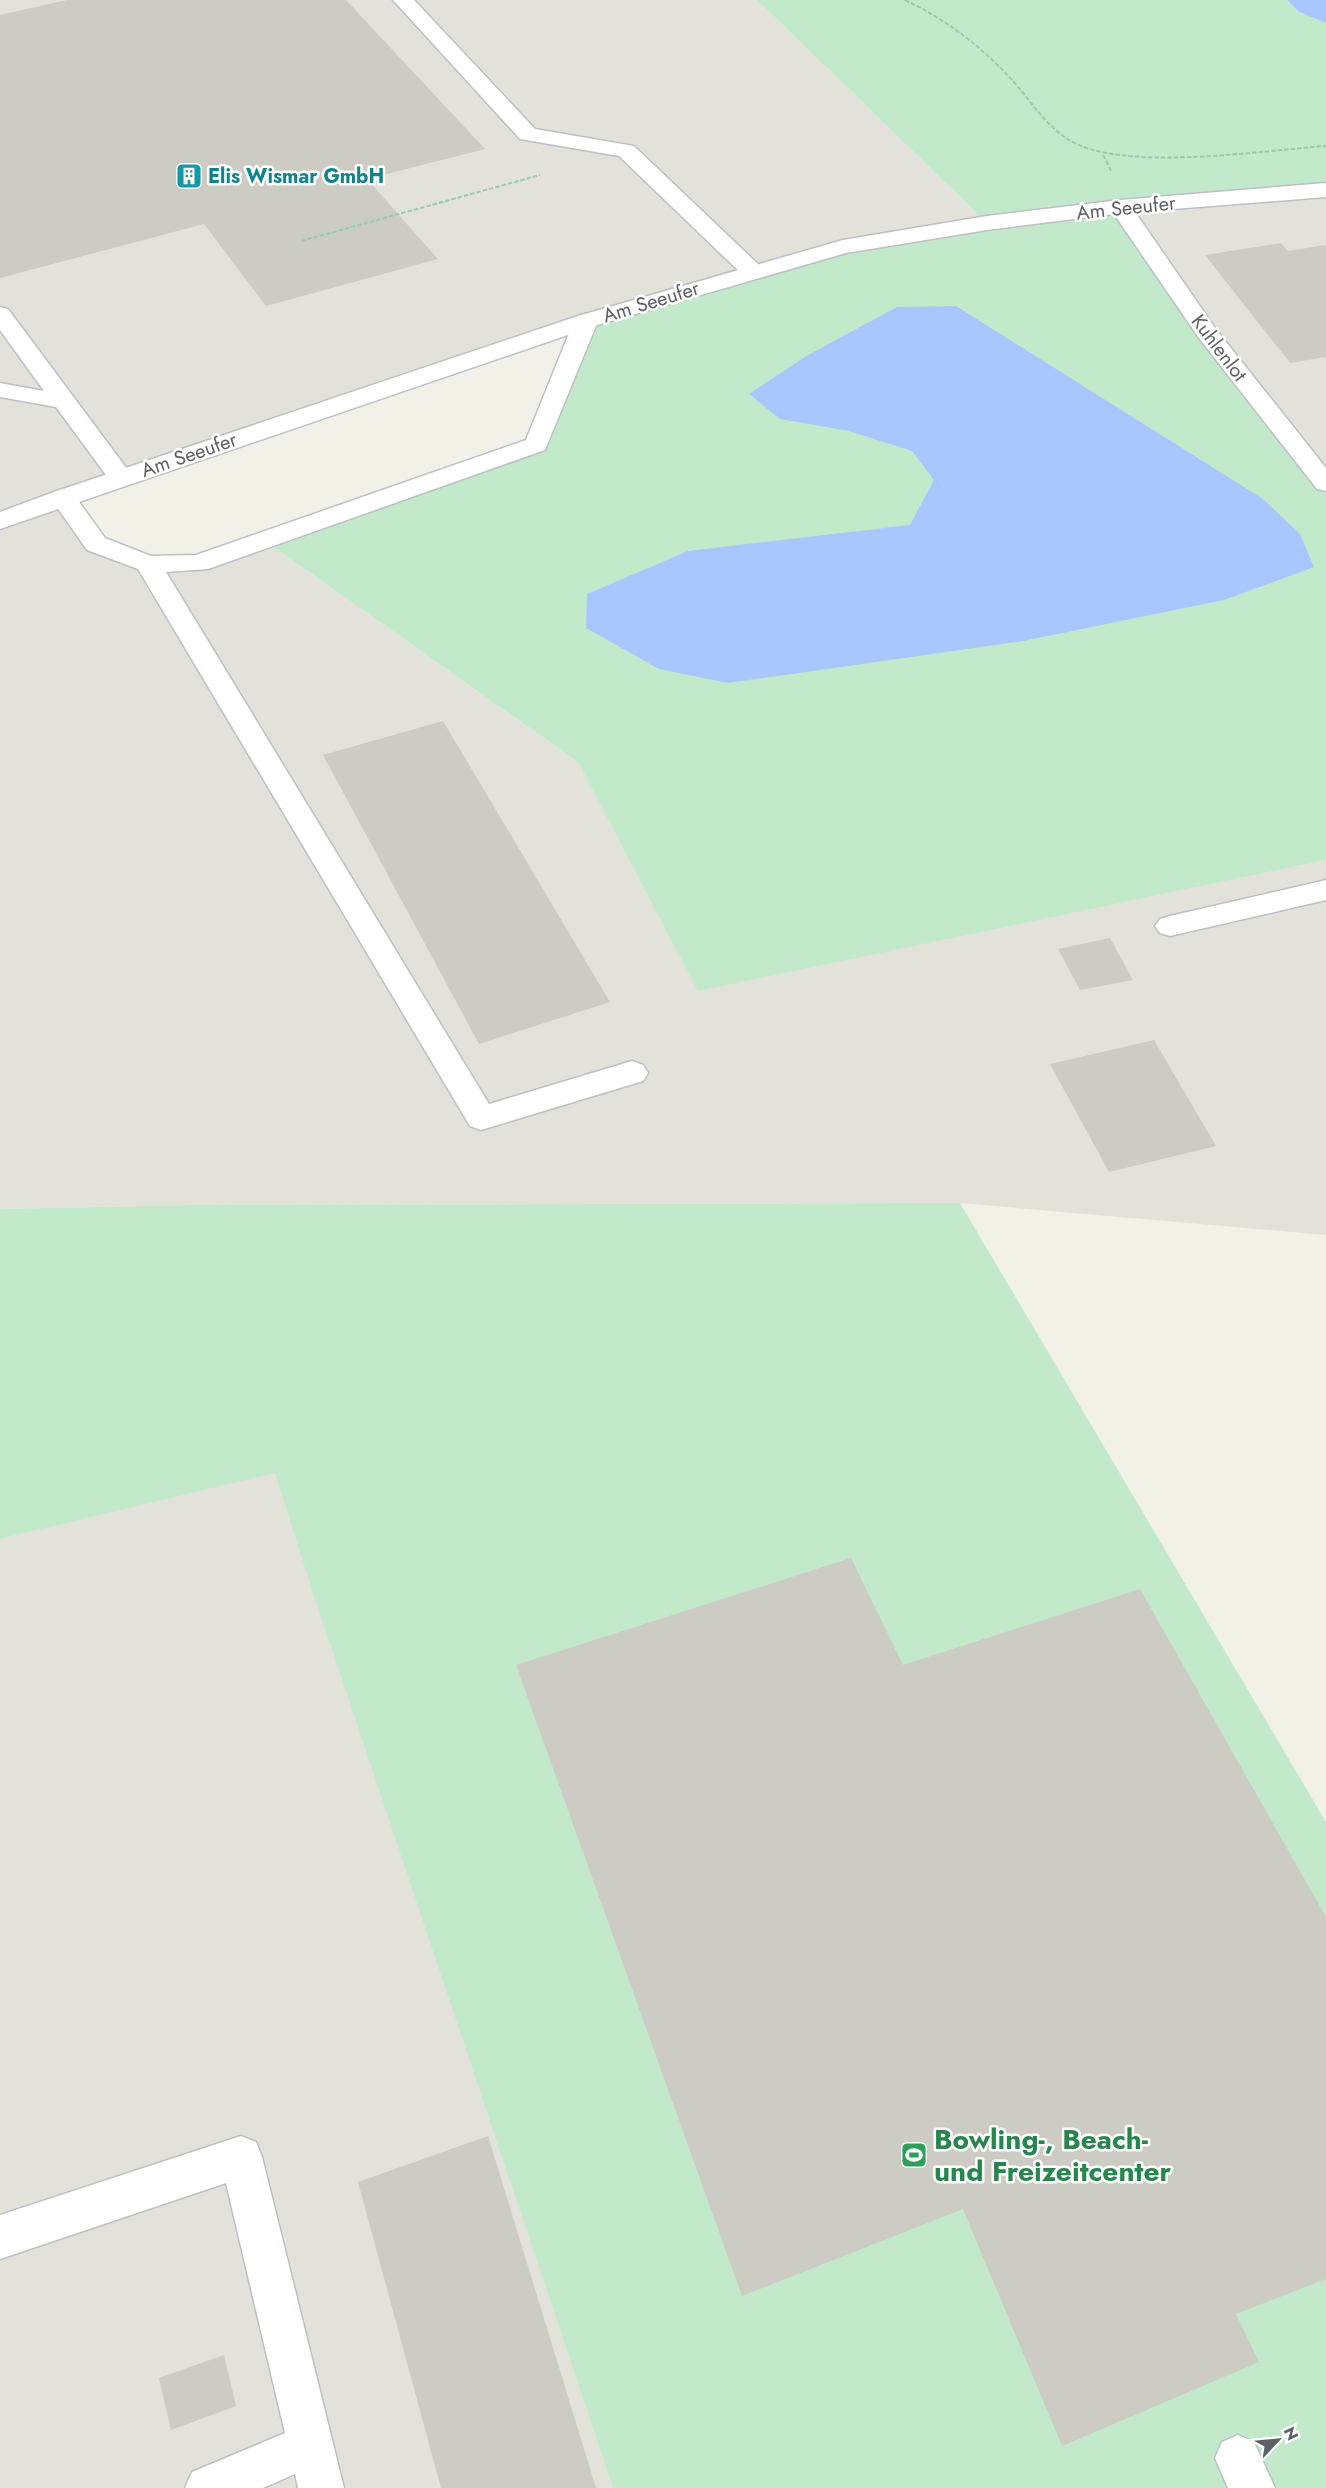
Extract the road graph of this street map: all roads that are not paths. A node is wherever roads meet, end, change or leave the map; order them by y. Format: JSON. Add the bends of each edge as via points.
{"nodes":[{"id":1,"x":403,"y":0,"type":"edge"},
{"id":2,"x":1326,"y":190,"type":"edge"},
{"id":3,"x":1120,"y":207,"type":"junction"},
{"id":4,"x":753,"y":272,"type":"junction"},
{"id":5,"x":0,"y":314,"type":"edge"},
{"id":6,"x":586,"y":321,"type":"junction"},
{"id":7,"x":0,"y":390,"type":"edge"},
{"id":8,"x":62,"y":401,"type":"junction"},
{"id":9,"x":121,"y":478,"type":"junction"},
{"id":10,"x":1326,"y":483,"type":"edge"},
{"id":11,"x":63,"y":497,"type":"junction"},
{"id":12,"x":0,"y":521,"type":"edge"},
{"id":13,"x":148,"y":564,"type":"junction"},
{"id":14,"x":1326,"y":890,"type":"edge"},
{"id":15,"x":1170,"y":926,"type":"dead end"},
{"id":16,"x":632,"y":1073,"type":"dead end"},
{"id":17,"x":0,"y":2237,"type":"edge"},
{"id":18,"x":310,"y":2445,"type":"junction"},
{"id":19,"x":208,"y":2488,"type":"edge"},
{"id":20,"x":321,"y":2488,"type":"edge"}],
"edges":[{"from":1,"to":4,"type":"street","via":[[528,134],[626,151]]},
{"from":2,"to":3,"type":"street","name":"Am Seeufer"},
{"from":3,"to":4,"type":"street","name":"Am Seeufer","via":[[987,223],[843,247]]},
{"from":3,"to":10,"type":"street","name":"Kuhlenlot","via":[[1207,333]]},
{"from":4,"to":6,"type":"street","name":"Am Seeufer"},
{"from":5,"to":8,"type":"street"},
{"from":6,"to":9,"type":"street","name":"Am Seeufer"},
{"from":6,"to":13,"type":"street","via":[[536,445],[199,563]]},
{"from":7,"to":8,"type":"street"},
{"from":8,"to":9,"type":"street"},
{"from":9,"to":11,"type":"street","name":"Am Seeufer"},
{"from":11,"to":12,"type":"street","name":"Am Seeufer"},
{"from":11,"to":13,"type":"street","via":[[96,544]]},
{"from":13,"to":16,"type":"street","via":[[481,1118]]},
{"from":14,"to":15,"type":"street"},
{"from":17,"to":18,"type":"street","via":[[241,2157]]},
{"from":18,"to":19,"type":"street"},
{"from":18,"to":20,"type":"street"}]}
